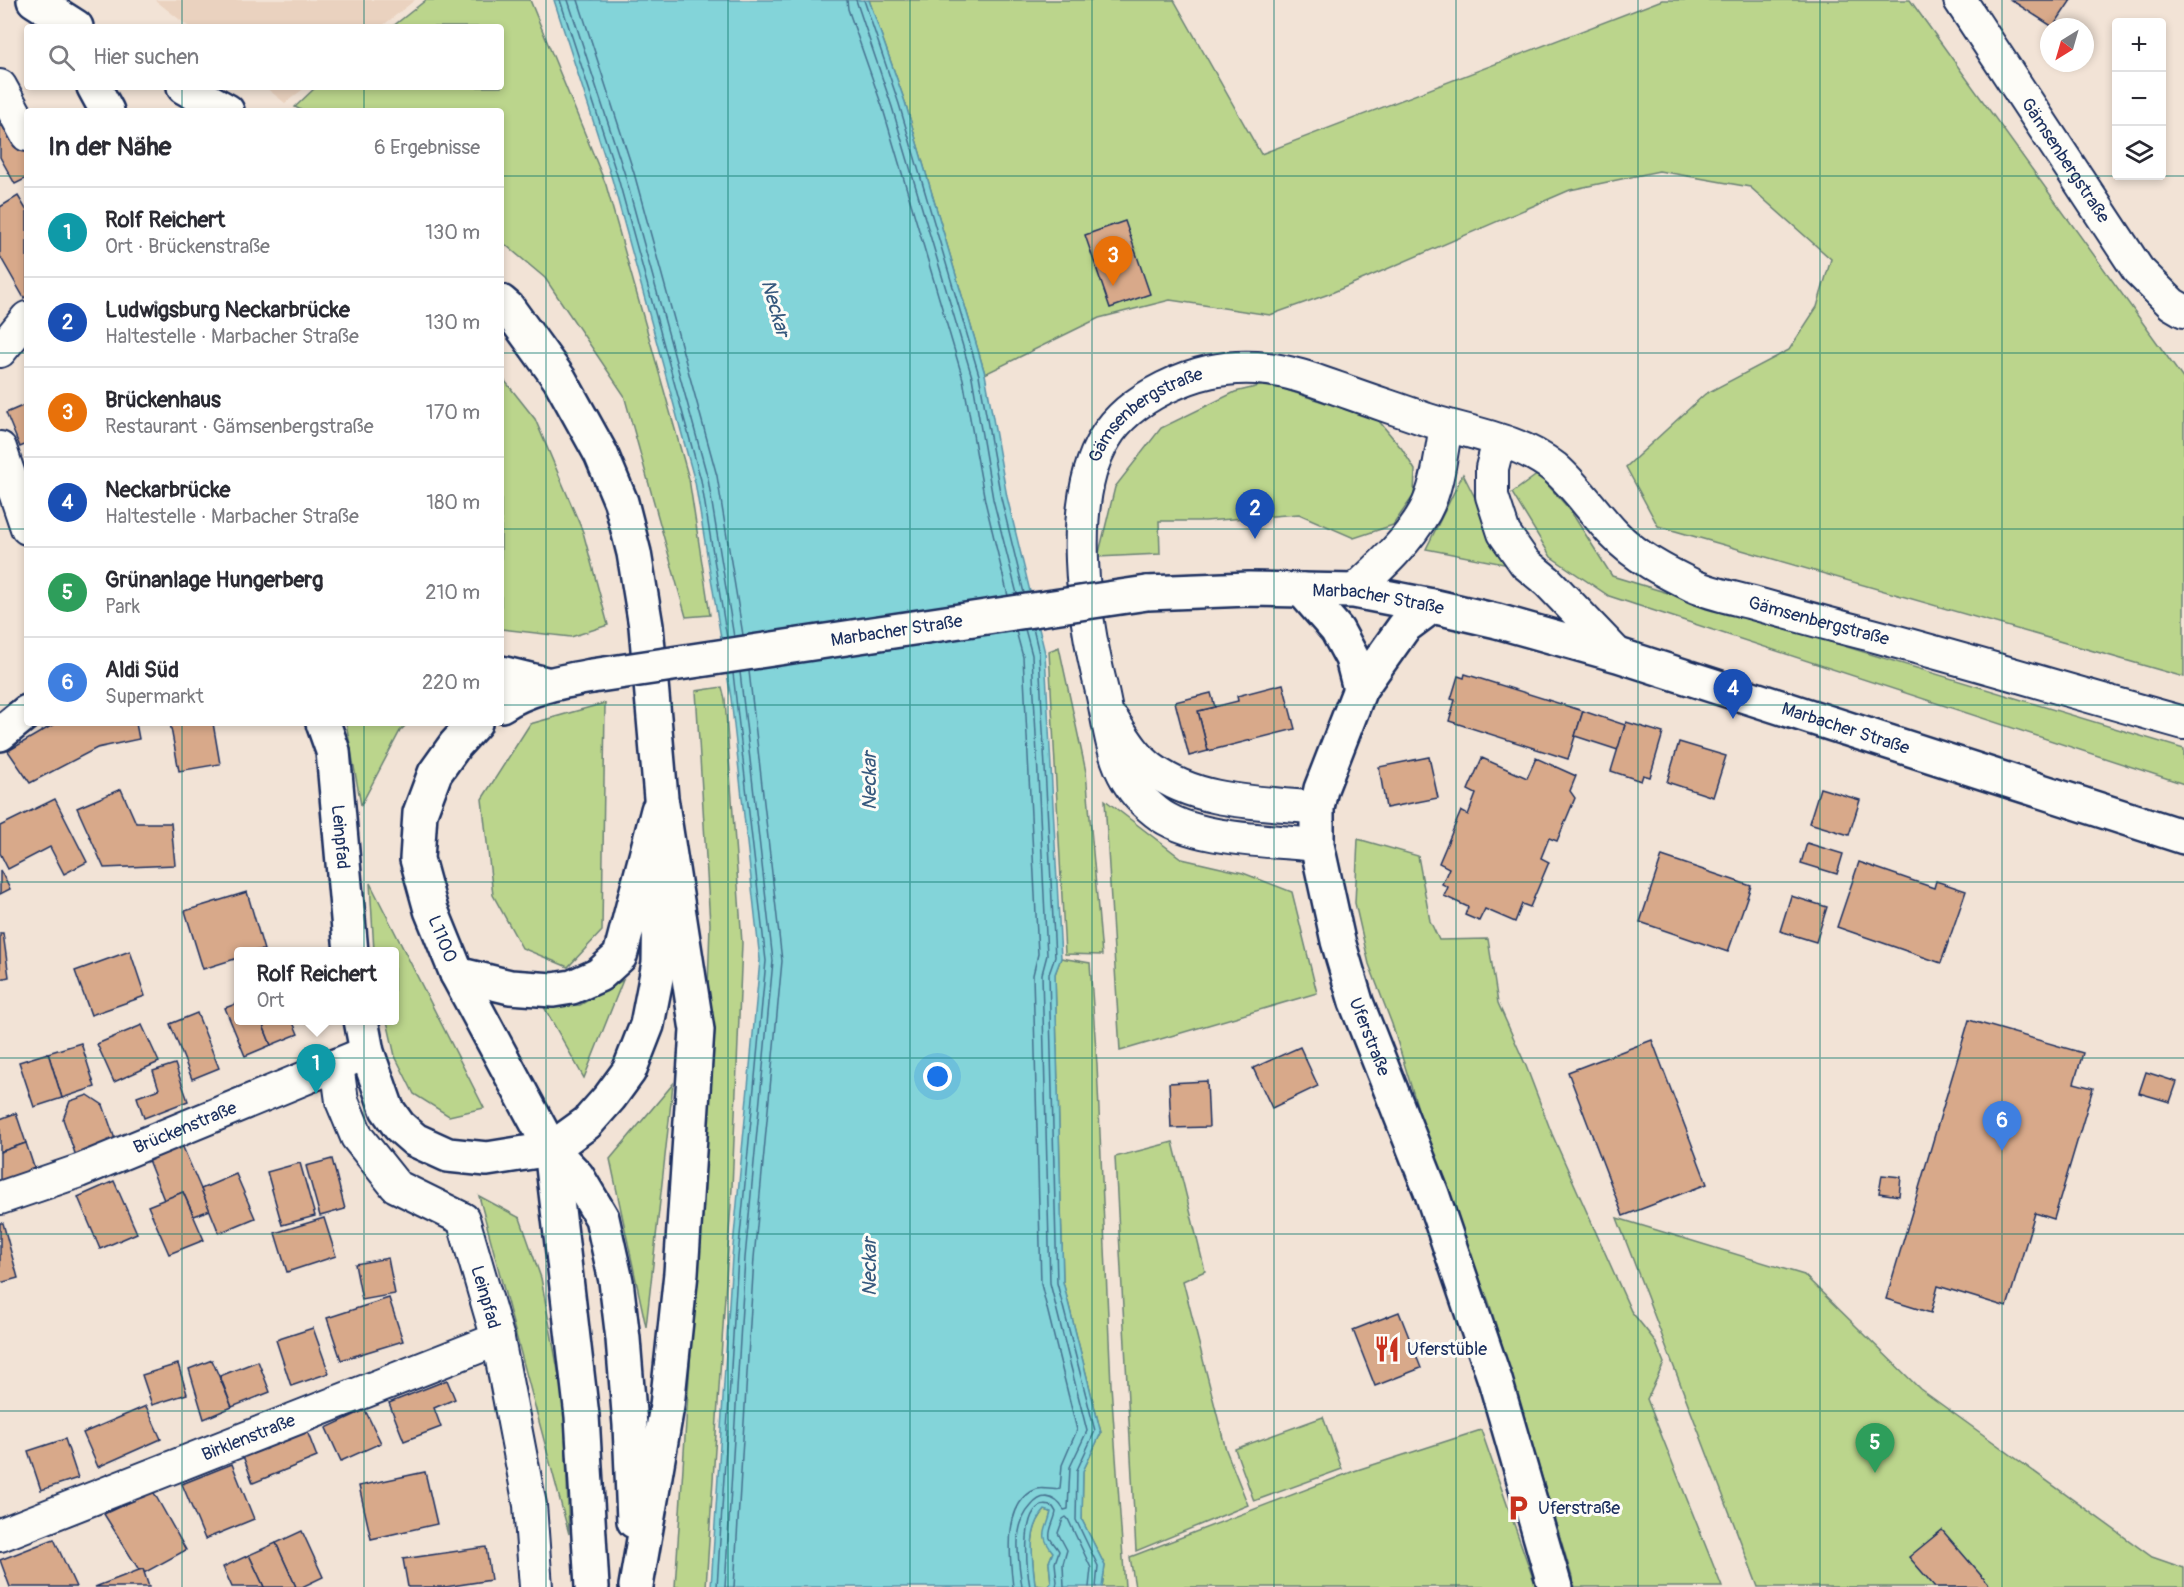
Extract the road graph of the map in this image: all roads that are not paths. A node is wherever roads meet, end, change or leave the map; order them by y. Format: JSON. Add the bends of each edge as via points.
{"nodes":[{"id":1,"x":1960,"y":0,"type":"edge"},
{"id":2,"x":0,"y":86,"type":"edge"},
{"id":3,"x":96,"y":90,"type":"edge"},
{"id":4,"x":189,"y":90,"type":"edge"},
{"id":5,"x":105,"y":108,"type":"edge"},
{"id":6,"x":222,"y":108,"type":"edge"},
{"id":7,"x":24,"y":130,"type":"edge"},
{"id":8,"x":504,"y":306,"type":"edge"},
{"id":9,"x":2184,"y":311,"type":"edge"},
{"id":10,"x":24,"y":322,"type":"edge"},
{"id":11,"x":0,"y":351,"type":"edge"},
{"id":12,"x":1446,"y":426,"type":"junction"},
{"id":13,"x":1499,"y":441,"type":"junction"},
{"id":14,"x":0,"y":447,"type":"edge"},
{"id":15,"x":24,"y":519,"type":"edge"},
{"id":16,"x":1302,"y":590,"type":"junction"},
{"id":17,"x":1354,"y":591,"type":"junction"},
{"id":18,"x":1432,"y":606,"type":"junction"},
{"id":19,"x":1618,"y":655,"type":"junction"},
{"id":20,"x":504,"y":674,"type":"edge"},
{"id":21,"x":546,"y":684,"type":"junction"},
{"id":22,"x":1360,"y":688,"type":"junction"},
{"id":23,"x":504,"y":703,"type":"edge"},
{"id":24,"x":1107,"y":713,"type":"junction"},
{"id":25,"x":24,"y":714,"type":"edge"},
{"id":26,"x":2184,"y":723,"type":"edge"},
{"id":27,"x":325,"y":726,"type":"edge"},
{"id":28,"x":472,"y":726,"type":"edge"},
{"id":29,"x":0,"y":734,"type":"edge"},
{"id":30,"x":661,"y":798,"type":"junction"},
{"id":31,"x":1317,"y":808,"type":"junction"},
{"id":32,"x":2184,"y":837,"type":"edge"},
{"id":33,"x":1317,"y":845,"type":"junction"},
{"id":34,"x":351,"y":947,"type":"edge"},
{"id":35,"x":457,"y":974,"type":"junction"},
{"id":36,"x":364,"y":1034,"type":"edge"},
{"id":37,"x":337,"y":1065,"type":"junction"},
{"id":38,"x":551,"y":1149,"type":"junction"},
{"id":39,"x":0,"y":1198,"type":"edge"},
{"id":40,"x":498,"y":1339,"type":"junction"},
{"id":41,"x":0,"y":1535,"type":"edge"},
{"id":42,"x":536,"y":1587,"type":"edge"},
{"id":43,"x":592,"y":1587,"type":"edge"},
{"id":44,"x":636,"y":1587,"type":"edge"},
{"id":45,"x":1555,"y":1587,"type":"edge"}],
"edges":[{"from":1,"to":9,"type":"street","name":"Gämsenbergstraße","via":[[2138,270]]},
{"from":2,"to":7,"type":"street"},
{"from":3,"to":5,"type":"main road"},
{"from":4,"to":6,"type":"main road"},
{"from":8,"to":30,"type":"main road","via":[[560,380],[601,454],[621,502],[646,626]]},
{"from":10,"to":11,"type":"street"},
{"from":12,"to":13,"type":"street","name":"Gämsenbergstraße"},
{"from":12,"to":17,"type":"street","via":[[1426,510],[1408,537]]},
{"from":12,"to":24,"type":"street","name":"Gämsenbergstraße","via":[[1293,373],[1256,368],[1211,370],[1187,377],[1149,395],[1121,418],[1104,439],[1092,470],[1085,501],[1081,562],[1095,661]]},
{"from":13,"to":19,"type":"street","via":[[1492,468],[1492,496],[1504,533],[1526,563]]},
{"from":13,"to":26,"type":"street","name":"Gämsenbergstraße","via":[[1532,453],[1554,467],[1637,555],[1698,588]]},
{"from":14,"to":15,"type":"street"},
{"from":16,"to":17,"type":"main road","name":"Marbacher Straße"},
{"from":16,"to":21,"type":"main road","name":"Marbacher Straße","bridge":true,"via":[[1147,592]]},
{"from":16,"to":22,"type":"main road","via":[[1337,630],[1352,658]]},
{"from":17,"to":18,"type":"main road","name":"Marbacher Straße"},
{"from":18,"to":19,"type":"main road","name":"Marbacher Straße"},
{"from":18,"to":22,"type":"main road","name":"Uferstraße","via":[[1404,627]]},
{"from":19,"to":32,"type":"main road","name":"Marbacher Straße"},
{"from":20,"to":21,"type":"main road"},
{"from":21,"to":23,"type":"main road"},
{"from":22,"to":31,"type":"main road","name":"Uferstraße"},
{"from":24,"to":31,"type":"street","name":"Gämsenbergstraße","via":[[1133,750],[1169,780],[1211,796]]},
{"from":24,"to":33,"type":"street","name":"Gämsenbergstraße","via":[[1116,760],[1128,783],[1158,814],[1175,824],[1213,834]]},
{"from":25,"to":29,"type":"main road"},
{"from":27,"to":34,"type":"main road","name":"Leinpfad","via":[[333,751]]},
{"from":28,"to":35,"type":"main road","name":"L1100","via":[[435,773],[420,813],[417,859],[431,910]]},
{"from":30,"to":35,"type":"main road","via":[[620,956],[599,975],[572,987],[553,990],[510,987]]},
{"from":30,"to":38,"type":"main road","via":[[659,963],[647,1025],[629,1071],[610,1097],[587,1123]]},
{"from":30,"to":44,"type":"main road","via":[[697,1030],[681,1273],[667,1406]]},
{"from":31,"to":33,"type":"main road","name":"Uferstraße"},
{"from":33,"to":45,"type":"main road","name":"Uferstraße","via":[[1356,1002],[1432,1194],[1495,1380]]},
{"from":35,"to":38,"type":"main road","name":"L1100"},
{"from":36,"to":37,"type":"street","name":"Brückenstraße"},
{"from":36,"to":38,"type":"main road","via":[[387,1109],[415,1140],[448,1155],[487,1159]]},
{"from":37,"to":39,"type":"street","name":"Brückenstraße","via":[[79,1171]]},
{"from":37,"to":40,"type":"street","name":"Leinpfad","via":[[342,1101],[357,1137],[396,1186],[463,1219]]},
{"from":38,"to":43,"type":"main road","via":[[582,1416]]},
{"from":38,"to":44,"type":"main road","via":[[577,1176],[602,1218],[616,1281],[630,1425]]},
{"from":40,"to":41,"type":"street","name":"Birklenstraße"},
{"from":40,"to":42,"type":"street","name":"Leinpfad","via":[[530,1504]]}]}
